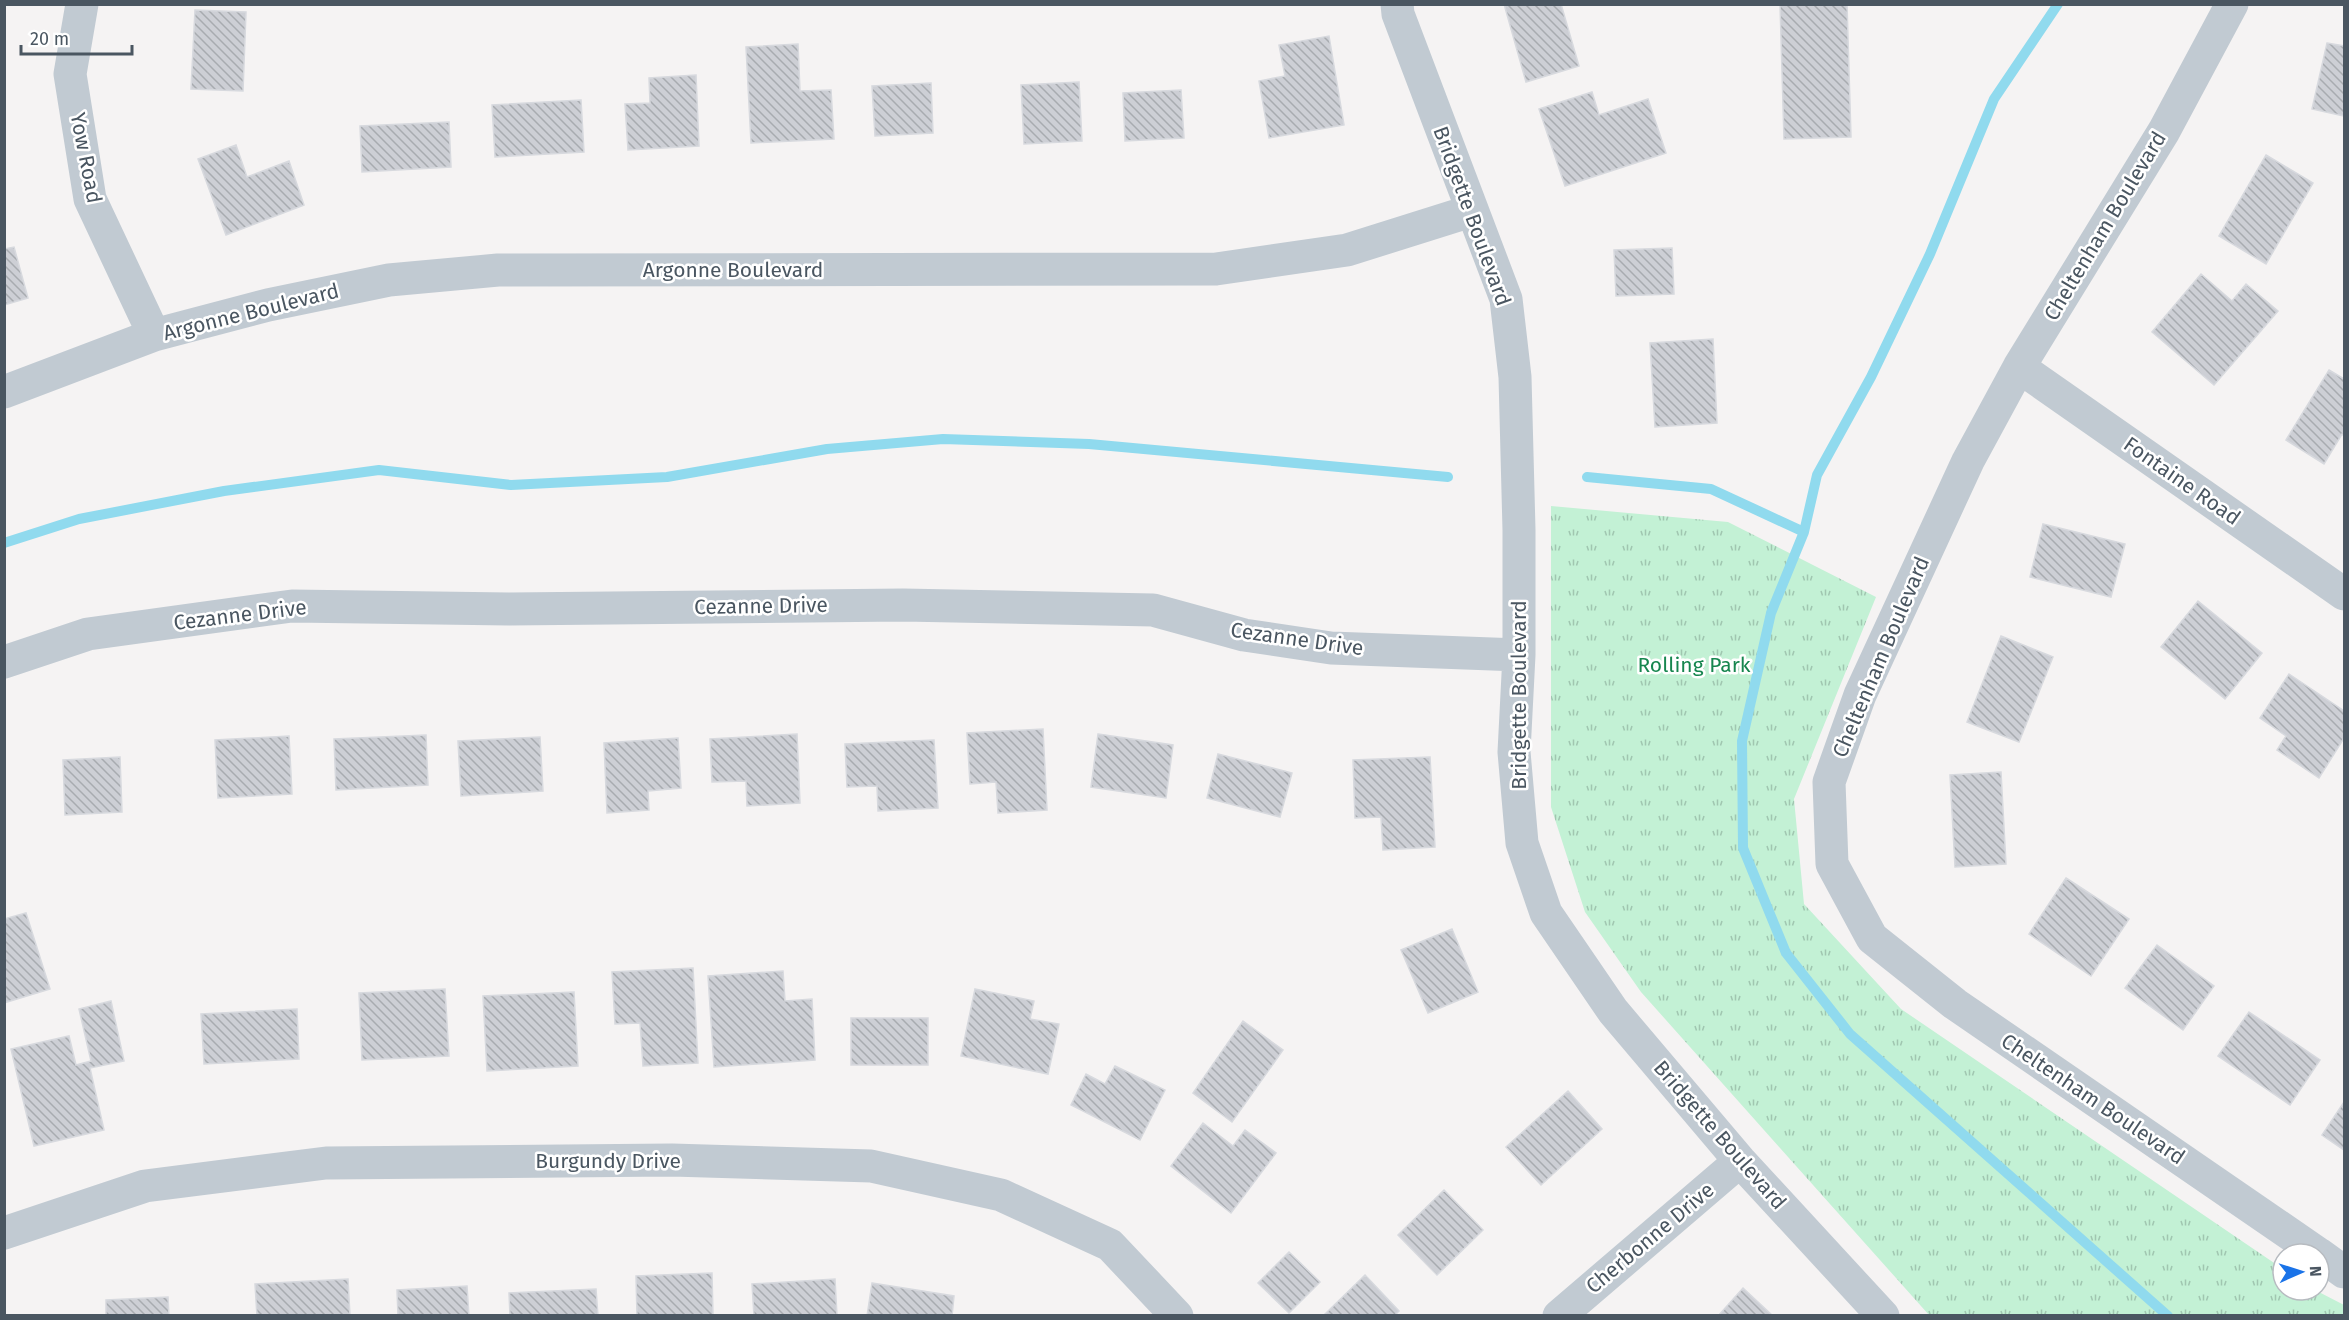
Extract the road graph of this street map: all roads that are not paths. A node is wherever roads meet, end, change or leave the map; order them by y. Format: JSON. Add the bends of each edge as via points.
{"nodes":[{"id":1,"x":82,"y":4,"type":"edge"},
{"id":2,"x":1397,"y":4,"type":"edge"},
{"id":3,"x":2232,"y":4,"type":"edge"},
{"id":4,"x":1471,"y":211,"type":"junction"},
{"id":5,"x":154,"y":335,"type":"junction"},
{"id":6,"x":2019,"y":367,"type":"junction"},
{"id":7,"x":4,"y":392,"type":"edge"},
{"id":8,"x":2344,"y":594,"type":"edge"},
{"id":9,"x":1519,"y":655,"type":"junction"},
{"id":10,"x":4,"y":662,"type":"edge"},
{"id":11,"x":1740,"y":1161,"type":"junction"},
{"id":12,"x":4,"y":1233,"type":"edge"},
{"id":13,"x":2302,"y":1242,"type":"edge"},
{"id":14,"x":2331,"y":1263,"type":"edge"},
{"id":15,"x":2344,"y":1272,"type":"edge"},
{"id":16,"x":1177,"y":1316,"type":"edge"},
{"id":17,"x":1559,"y":1316,"type":"edge"},
{"id":18,"x":1883,"y":1316,"type":"edge"}],
"edges":[{"from":1,"to":5,"type":"street","name":"Yow Road","via":[[70,74],[90,199]]},
{"from":2,"to":4,"type":"street","name":"Bridgette Boulevard"},
{"from":3,"to":6,"type":"street","name":"Cheltenham Boulevard","via":[[2164,130]]},
{"from":4,"to":5,"type":"street","name":"Argonne Boulevard","via":[[1347,250],[1216,268],[498,270],[389,280],[268,305]]},
{"from":4,"to":9,"type":"street","name":"Bridgette Boulevard","via":[[1506,299],[1515,377]]},
{"from":5,"to":7,"type":"street","name":"Argonne Boulevard"},
{"from":6,"to":8,"type":"street","name":"Fontaine Road"},
{"from":6,"to":13,"type":"street","name":"Cheltenham Boulevard","via":[[1968,461],[1860,695],[1829,782],[1832,864],[1872,938],[1936,989]]},
{"from":9,"to":10,"type":"street","name":"Cezanne Drive","via":[[1331,648],[1244,635],[1153,610],[903,605],[509,609],[292,606],[88,634]]},
{"from":9,"to":11,"type":"street","name":"Bridgette Boulevard","via":[[1514,752],[1522,843],[1545,913],[1613,1011]]},
{"from":11,"to":17,"type":"street","name":"Cherbonne Drive"},
{"from":11,"to":18,"type":"street","name":"Bridgette Boulevard"},
{"from":12,"to":16,"type":"street","name":"Burgundy Drive","via":[[145,1186],[326,1163],[672,1160],[871,1166],[1001,1195],[1110,1245]]},
{"from":14,"to":15,"type":"street","name":"Cheltenham Boulevard"}]}
